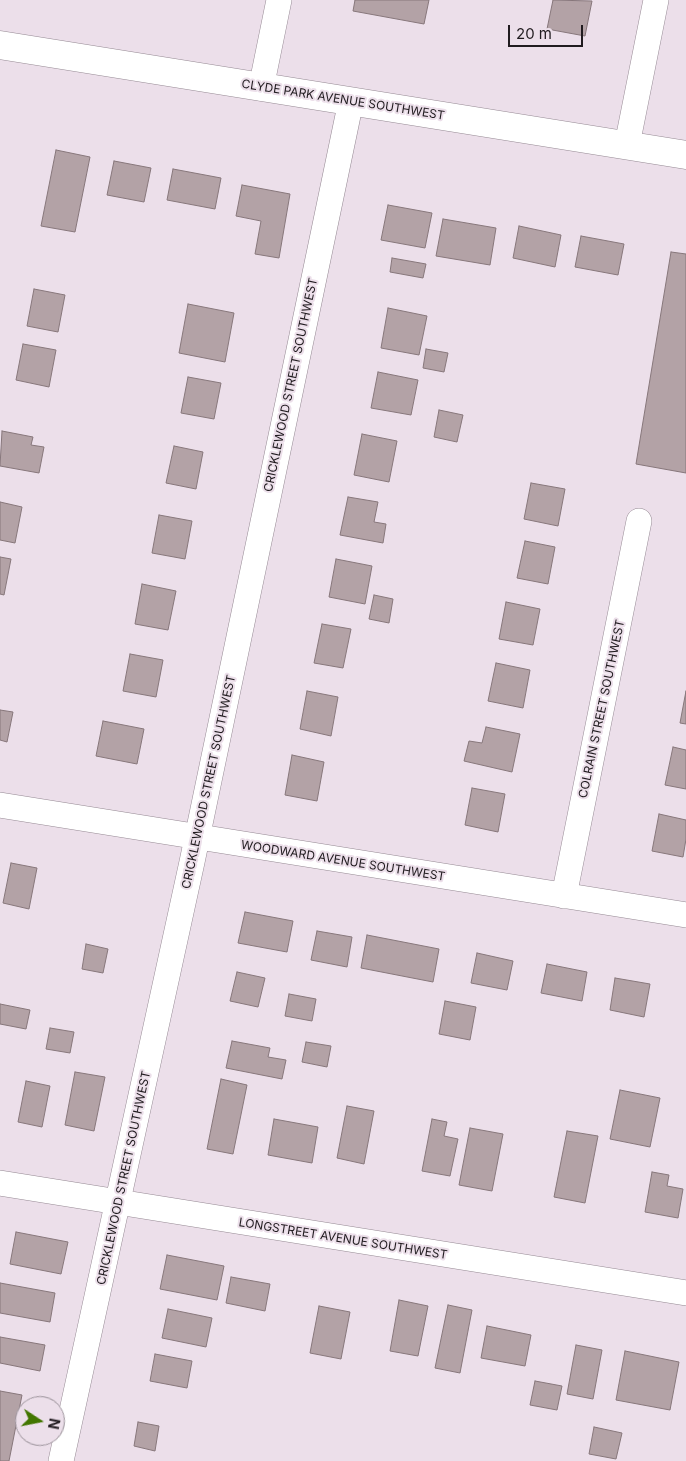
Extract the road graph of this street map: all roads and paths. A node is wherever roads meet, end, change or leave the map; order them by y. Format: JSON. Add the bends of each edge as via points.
{"nodes":[{"id":1,"x":279,"y":0,"type":"edge"},
{"id":2,"x":656,"y":0,"type":"edge"},
{"id":3,"x":1,"y":49,"type":"edge"},
{"id":4,"x":261,"y":88,"type":"junction"},
{"id":5,"x":351,"y":101,"type":"junction"},
{"id":6,"x":627,"y":145,"type":"junction"},
{"id":7,"x":686,"y":155,"type":"edge"},
{"id":8,"x":639,"y":522,"type":"dead end"},
{"id":9,"x":0,"y":805,"type":"edge"},
{"id":10,"x":198,"y":837,"type":"junction"},
{"id":11,"x":564,"y":896,"type":"junction"},
{"id":12,"x":686,"y":915,"type":"edge"},
{"id":13,"x":0,"y":1183,"type":"edge"},
{"id":14,"x":118,"y":1202,"type":"junction"},
{"id":15,"x":686,"y":1293,"type":"edge"},
{"id":16,"x":61,"y":1461,"type":"edge"}],
"edges":[{"from":1,"to":4,"type":"street"},
{"from":2,"to":6,"type":"street"},
{"from":3,"to":4,"type":"main road","name":"CLYDE PARK AVENUE SOUTHWEST"},
{"from":4,"to":5,"type":"main road","name":"CLYDE PARK AVENUE SOUTHWEST"},
{"from":5,"to":6,"type":"main road","name":"CLYDE PARK AVENUE SOUTHWEST"},
{"from":5,"to":10,"type":"street","name":"CRICKLEWOOD STREET SOUTHWEST"},
{"from":6,"to":7,"type":"main road","name":"CLYDE PARK AVENUE SOUTHWEST"},
{"from":8,"to":11,"type":"street","name":"COLRAIN STREET SOUTHWEST"},
{"from":9,"to":10,"type":"street","name":"WOODWARD AVENUE SOUTHWEST"},
{"from":10,"to":11,"type":"street","name":"WOODWARD AVENUE SOUTHWEST"},
{"from":10,"to":14,"type":"street","name":"CRICKLEWOOD STREET SOUTHWEST"},
{"from":11,"to":12,"type":"street","name":"WOODWARD AVENUE SOUTHWEST"},
{"from":13,"to":14,"type":"street","name":"LONGSTREET AVENUE SOUTHWEST"},
{"from":14,"to":15,"type":"street","name":"LONGSTREET AVENUE SOUTHWEST"},
{"from":14,"to":16,"type":"street","name":"CRICKLEWOOD STREET SOUTHWEST"}]}
